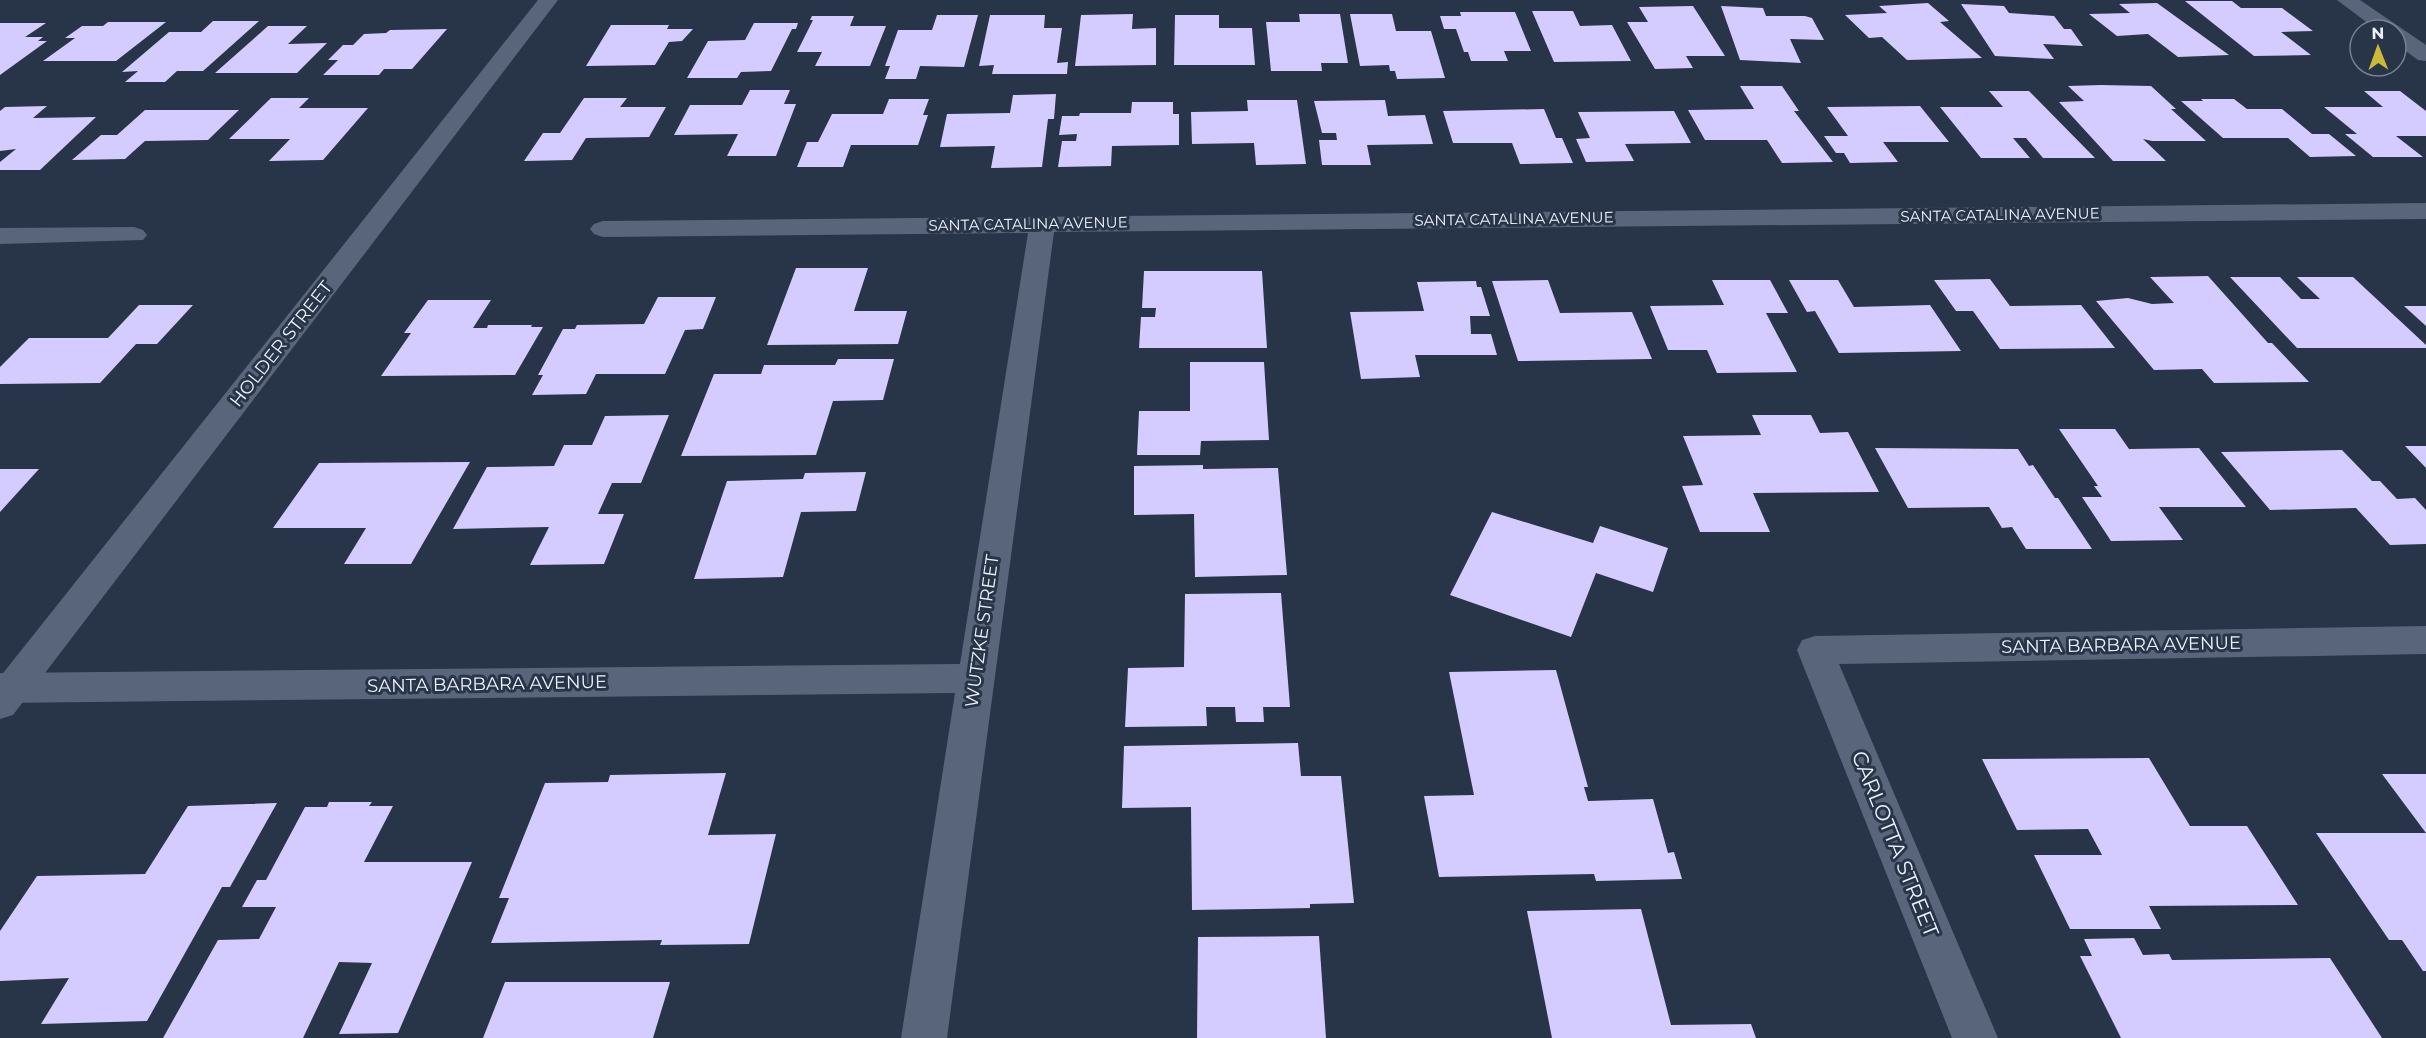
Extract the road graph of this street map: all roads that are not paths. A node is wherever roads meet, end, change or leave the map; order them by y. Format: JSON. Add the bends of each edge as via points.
{"nodes":[{"id":1,"x":548,"y":0,"type":"edge"},
{"id":2,"x":2348,"y":0,"type":"edge"},
{"id":3,"x":2374,"y":18,"type":"edge"},
{"id":4,"x":2408,"y":42,"type":"edge"},
{"id":5,"x":2426,"y":55,"type":"edge"},
{"id":6,"x":2426,"y":211,"type":"edge"},
{"id":7,"x":1042,"y":224,"type":"junction"},
{"id":8,"x":603,"y":228,"type":"dead end"},
{"id":9,"x":134,"y":235,"type":"dead end"},
{"id":10,"x":0,"y":236,"type":"edge"},
{"id":11,"x":2426,"y":640,"type":"edge"},
{"id":12,"x":1815,"y":650,"type":"joint"},
{"id":13,"x":975,"y":678,"type":"junction"},
{"id":14,"x":4,"y":694,"type":"edge"},
{"id":15,"x":924,"y":1038,"type":"edge"},
{"id":16,"x":1975,"y":1038,"type":"edge"}],
"edges":[{"from":1,"to":14,"type":"street","name":"HOLDER STREET"},
{"from":2,"to":3,"type":"street"},
{"from":4,"to":5,"type":"street"},
{"from":6,"to":7,"type":"street","name":"SANTA CATALINA AVENUE"},
{"from":7,"to":8,"type":"street","name":"SANTA CATALINA AVENUE"},
{"from":7,"to":13,"type":"street","name":"WUTZKE STREET"},
{"from":9,"to":10,"type":"street"},
{"from":11,"to":12,"type":"street","name":"SANTA BARBARA AVENUE"},
{"from":12,"to":16,"type":"street","name":"CARLOTTA STREET"},
{"from":13,"to":14,"type":"street","name":"SANTA BARBARA AVENUE"},
{"from":13,"to":15,"type":"street","name":"WUTZKE STREET"}]}
